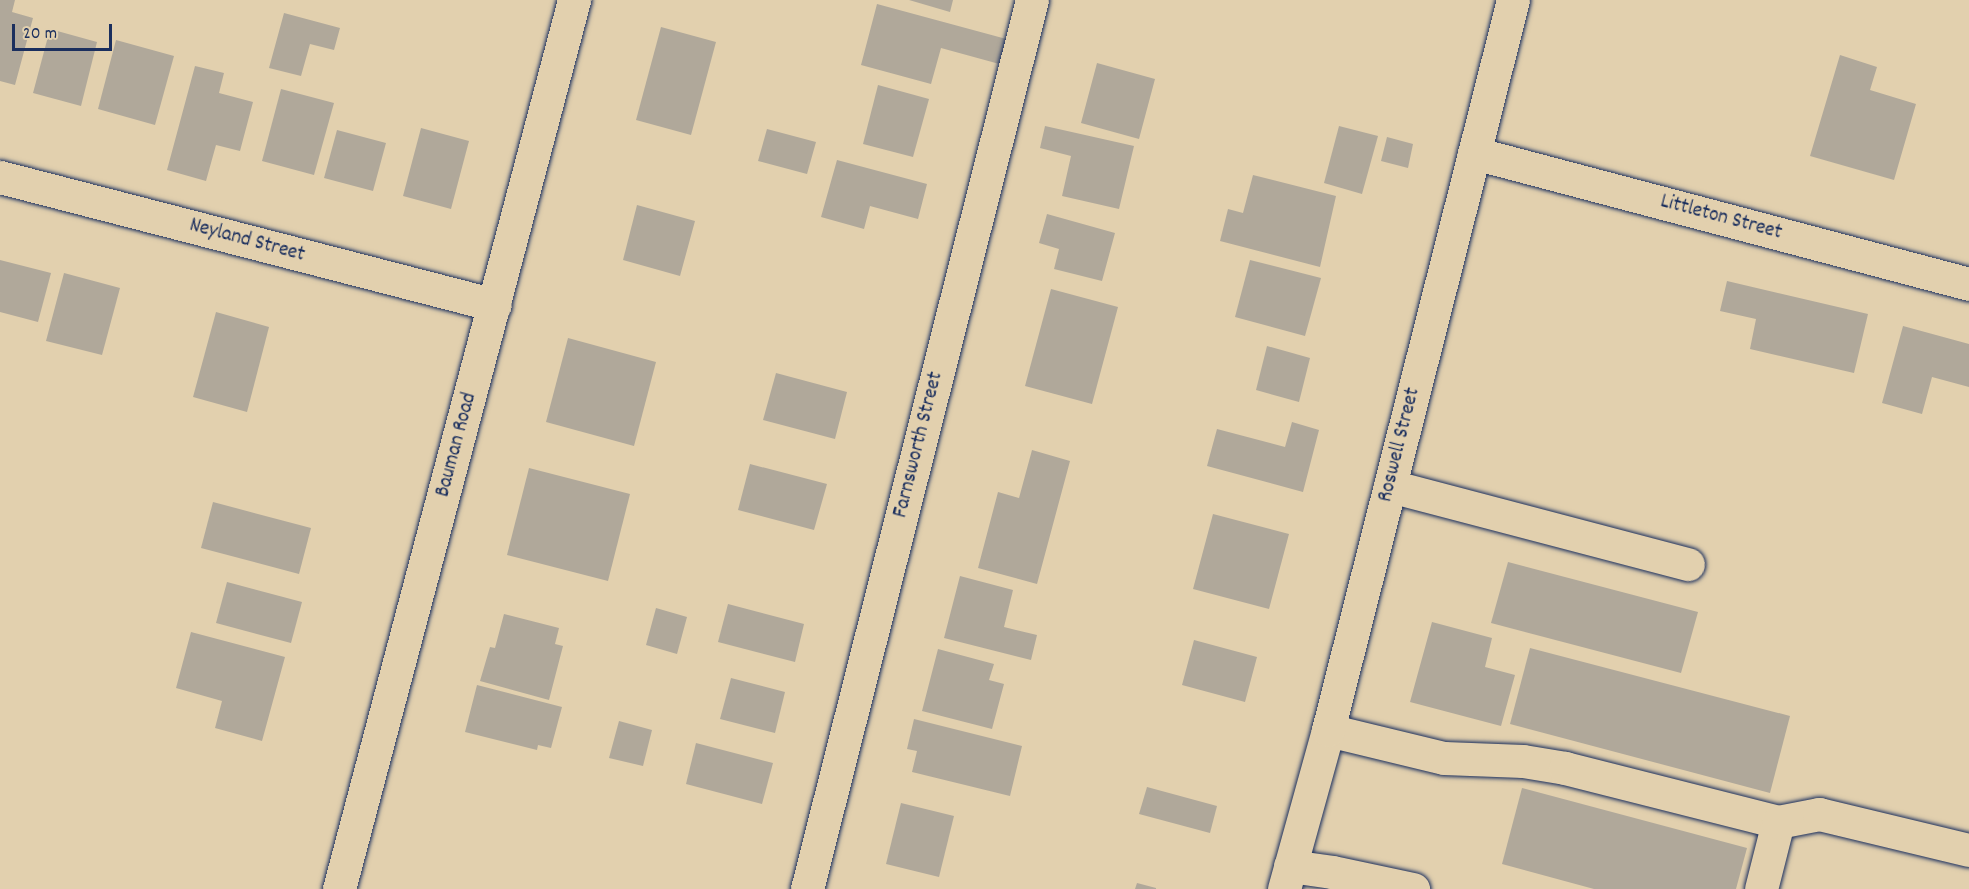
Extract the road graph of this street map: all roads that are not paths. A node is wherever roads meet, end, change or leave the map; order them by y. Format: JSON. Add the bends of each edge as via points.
{"nodes":[{"id":1,"x":574,"y":0,"type":"edge"},
{"id":2,"x":1032,"y":0,"type":"edge"},
{"id":3,"x":1513,"y":0,"type":"edge"},
{"id":4,"x":1474,"y":153,"type":"junction"},
{"id":5,"x":0,"y":177,"type":"edge"},
{"id":6,"x":1969,"y":284,"type":"edge"},
{"id":7,"x":495,"y":305,"type":"junction"},
{"id":8,"x":1390,"y":486,"type":"junction"},
{"id":9,"x":1688,"y":564,"type":"dead end"},
{"id":10,"x":1328,"y":730,"type":"junction"},
{"id":11,"x":1778,"y":822,"type":"junction"},
{"id":12,"x":1969,"y":850,"type":"edge"},
{"id":13,"x":1287,"y":878,"type":"edge"},
{"id":14,"x":339,"y":889,"type":"edge"},
{"id":15,"x":807,"y":889,"type":"edge"},
{"id":16,"x":1413,"y":889,"type":"edge"},
{"id":17,"x":1761,"y":889,"type":"edge"}],
"edges":[{"from":1,"to":7,"type":"street","name":"Bauman Road"},
{"from":2,"to":15,"type":"street","name":"Farnsworth Street"},
{"from":3,"to":4,"type":"street","name":"Roswell Street"},
{"from":4,"to":6,"type":"street","name":"Littleton Street"},
{"from":4,"to":8,"type":"street","name":"Roswell Street"},
{"from":5,"to":7,"type":"street","name":"Neyland Street"},
{"from":7,"to":14,"type":"street","name":"Bauman Road"},
{"from":8,"to":9,"type":"street"},
{"from":8,"to":10,"type":"street","name":"Roswell Street"},
{"from":10,"to":11,"type":"street","via":[[1444,758],[1523,760],[1564,768]]},
{"from":10,"to":13,"type":"street","name":"Roswell Street"},
{"from":11,"to":12,"type":"street","via":[[1819,814]]},
{"from":11,"to":17,"type":"street"},
{"from":13,"to":16,"type":"street","via":[[1332,872]]}]}
